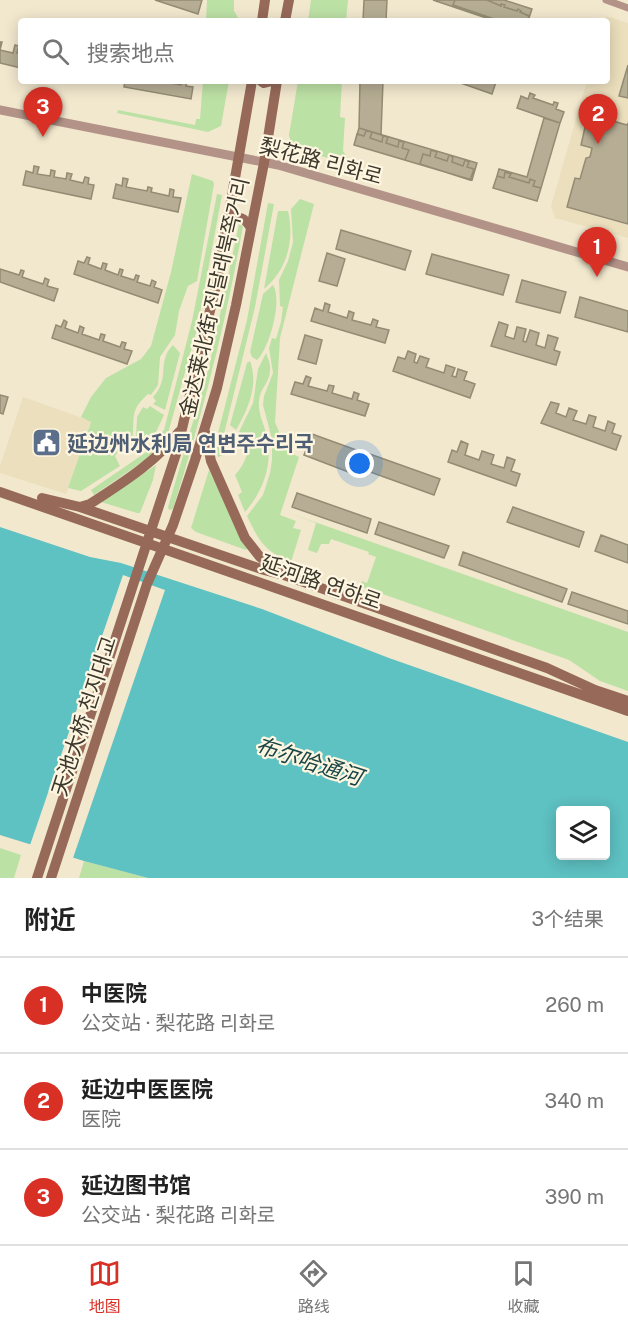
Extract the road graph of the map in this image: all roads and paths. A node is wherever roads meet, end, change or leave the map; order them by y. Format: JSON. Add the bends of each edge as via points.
{"nodes":[{"id":1,"x":265,"y":0,"type":"edge"},
{"id":2,"x":289,"y":0,"type":"edge"},
{"id":3,"x":606,"y":0,"type":"edge"},
{"id":4,"x":628,"y":8,"type":"edge"},
{"id":5,"x":262,"y":18,"type":"edge"},
{"id":6,"x":286,"y":18,"type":"edge"},
{"id":7,"x":252,"y":84,"type":"edge"},
{"id":8,"x":274,"y":84,"type":"edge"},
{"id":9,"x":0,"y":110,"type":"edge"},
{"id":10,"x":240,"y":158,"type":"junction"},
{"id":11,"x":264,"y":163,"type":"junction"},
{"id":12,"x":228,"y":220,"type":"junction"},
{"id":13,"x":251,"y":228,"type":"junction"},
{"id":14,"x":628,"y":267,"type":"edge"},
{"id":15,"x":183,"y":427,"type":"junction"},
{"id":16,"x":205,"y":429,"type":"junction"},
{"id":17,"x":0,"y":484,"type":"edge"},
{"id":18,"x":0,"y":492,"type":"edge"},
{"id":19,"x":80,"y":507,"type":"junction"},
{"id":20,"x":149,"y":537,"type":"junction"},
{"id":21,"x":165,"y":542,"type":"junction"},
{"id":22,"x":284,"y":575,"type":"junction"},
{"id":23,"x":135,"y":579,"type":"joint"},
{"id":24,"x":147,"y":584,"type":"joint"},
{"id":25,"x":628,"y":701,"type":"edge"},
{"id":26,"x":628,"y":711,"type":"edge"},
{"id":27,"x":38,"y":870,"type":"edge"},
{"id":28,"x":54,"y":872,"type":"edge"}],
"edges":[{"from":1,"to":5,"type":"main road"},
{"from":2,"to":6,"type":"main road"},
{"from":3,"to":4,"type":"street"},
{"from":7,"to":10,"type":"main road","name":"金达莱北街 진달래북쪽거리"},
{"from":8,"to":11,"type":"main road","name":"金达莱北街 진달래북쪽거리"},
{"from":9,"to":10,"type":"street","name":"梨花路 리화로"},
{"from":10,"to":11,"type":"street","name":"梨花路 리화로"},
{"from":10,"to":12,"type":"main road","name":"金达莱北街 진달래북쪽거리"},
{"from":11,"to":13,"type":"main road","name":"金达莱北街 진달래북쪽거리"},
{"from":11,"to":14,"type":"street","name":"梨花路 리화로"},
{"from":12,"to":13,"type":"main road","via":[[244,218]]},
{"from":12,"to":15,"type":"main road","name":"金达莱北街 진달래북쪽거리"},
{"from":13,"to":16,"type":"main road","name":"金达莱北街 진달래북쪽거리","via":[[225,358]]},
{"from":15,"to":19,"type":"main road","via":[[154,460]]},
{"from":15,"to":20,"type":"main road","name":"金达莱北街 진달래북쪽거리"},
{"from":16,"to":21,"type":"main road","name":"金达莱北街 진달래북쪽거리"},
{"from":16,"to":22,"type":"main road","via":[[211,461],[245,538],[260,557]]},
{"from":17,"to":19,"type":"main road","name":"延河路 연하로"},
{"from":18,"to":20,"type":"main road","name":"延河路 연하로"},
{"from":19,"to":20,"type":"main road","name":"延河路 연하로"},
{"from":20,"to":21,"type":"main road","name":"延河路 연하로"},
{"from":20,"to":23,"type":"main road","name":"金达莱北街 진달래북쪽거리"},
{"from":21,"to":22,"type":"main road","name":"延河路 연하로"},
{"from":21,"to":24,"type":"main road","name":"金达莱北街 진달래북쪽거리"},
{"from":21,"to":26,"type":"main road","name":"延河路 연하로"},
{"from":22,"to":25,"type":"main road","name":"延河路 연하로","via":[[547,668]]},
{"from":23,"to":27,"type":"main road","name":"天池大桥 천지대교"},
{"from":24,"to":28,"type":"main road","name":"天池大桥 천지대교"}]}
